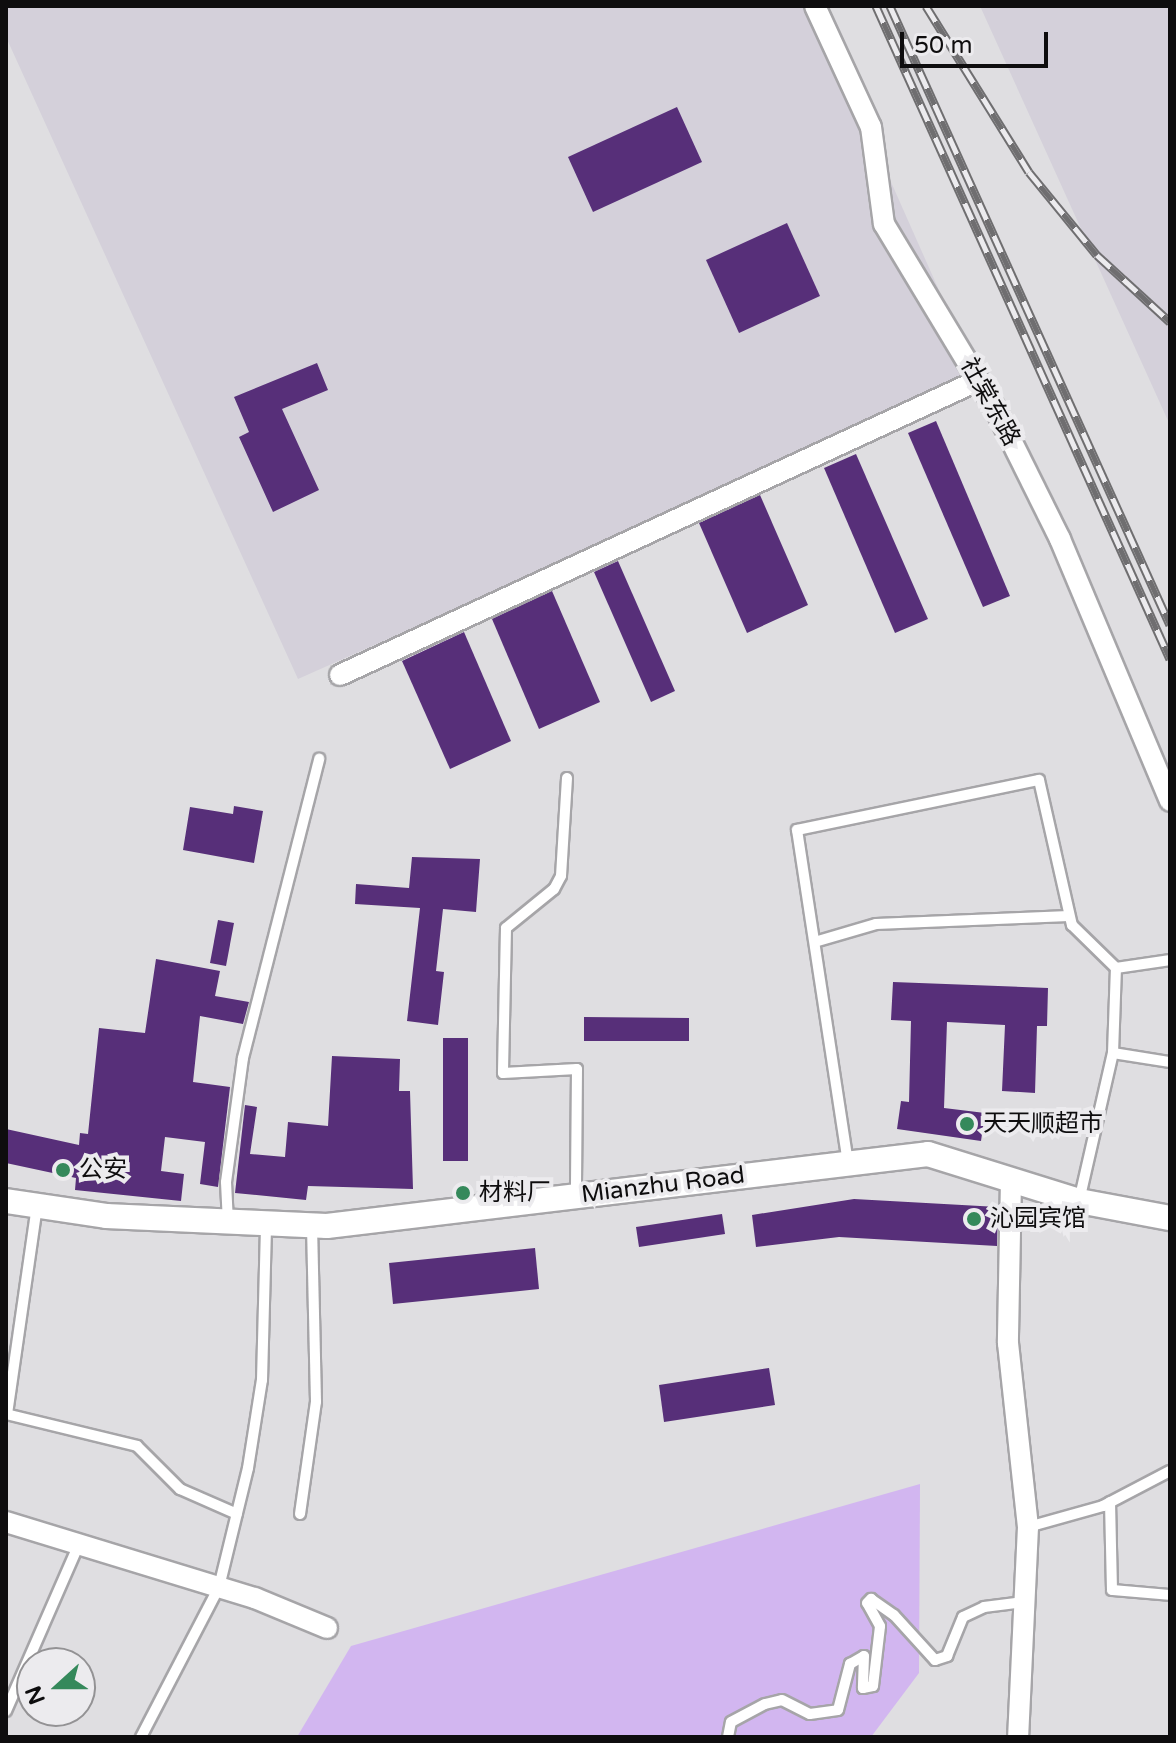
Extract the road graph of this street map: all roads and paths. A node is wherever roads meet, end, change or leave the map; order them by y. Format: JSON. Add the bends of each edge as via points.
{"nodes":[{"id":1,"x":815,"y":6,"type":"edge"},
{"id":2,"x":979,"y":380,"type":"junction"},
{"id":3,"x":340,"y":675,"type":"dead end"},
{"id":4,"x":319,"y":759,"type":"dead end"},
{"id":5,"x":567,"y":778,"type":"dead end"},
{"id":6,"x":1170,"y":801,"type":"edge"},
{"id":7,"x":1069,"y":916,"type":"junction"},
{"id":8,"x":818,"y":941,"type":"junction"},
{"id":9,"x":1170,"y":960,"type":"edge"},
{"id":10,"x":1116,"y":968,"type":"junction"},
{"id":11,"x":1113,"y":1053,"type":"junction"},
{"id":12,"x":1170,"y":1062,"type":"edge"},
{"id":13,"x":848,"y":1163,"type":"junction"},
{"id":14,"x":1011,"y":1180,"type":"junction"},
{"id":15,"x":576,"y":1196,"type":"junction"},
{"id":16,"x":6,"y":1201,"type":"edge"},
{"id":17,"x":1079,"y":1201,"type":"junction"},
{"id":18,"x":37,"y":1206,"type":"junction"},
{"id":19,"x":1170,"y":1218,"type":"edge"},
{"id":20,"x":228,"y":1225,"type":"junction"},
{"id":21,"x":266,"y":1225,"type":"junction"},
{"id":22,"x":312,"y":1226,"type":"junction"},
{"id":23,"x":6,"y":1414,"type":"edge"},
{"id":24,"x":1170,"y":1471,"type":"edge"},
{"id":25,"x":1110,"y":1502,"type":"junction"},
{"id":26,"x":237,"y":1514,"type":"junction"},
{"id":27,"x":300,"y":1514,"type":"dead end"},
{"id":28,"x":6,"y":1522,"type":"edge"},
{"id":29,"x":1028,"y":1527,"type":"junction"},
{"id":30,"x":79,"y":1544,"type":"junction"},
{"id":31,"x":219,"y":1587,"type":"junction"},
{"id":32,"x":1170,"y":1595,"type":"edge"},
{"id":33,"x":1024,"y":1602,"type":"junction"},
{"id":34,"x":327,"y":1628,"type":"dead end"},
{"id":35,"x":6,"y":1711,"type":"edge"},
{"id":36,"x":141,"y":1737,"type":"edge"},
{"id":37,"x":728,"y":1737,"type":"edge"},
{"id":38,"x":1018,"y":1737,"type":"edge"}],
"edges":[{"from":1,"to":2,"type":"street","name":"社棠东路","via":[[871,127],[884,224]]},
{"from":2,"to":3,"type":"street"},
{"from":2,"to":6,"type":"street","name":"社棠东路","via":[[1060,539]]},
{"from":4,"to":20,"type":"lane","via":[[243,1058],[226,1182]]},
{"from":5,"to":15,"type":"lane","via":[[561,876],[554,889],[506,928],[503,1073],[577,1069]]},
{"from":7,"to":8,"type":"lane","via":[[876,924]]},
{"from":7,"to":8,"type":"lane","via":[[1039,780],[797,830]]},
{"from":7,"to":10,"type":"lane"},
{"from":8,"to":13,"type":"lane"},
{"from":9,"to":10,"type":"lane"},
{"from":10,"to":11,"type":"lane"},
{"from":11,"to":12,"type":"lane"},
{"from":11,"to":17,"type":"lane"},
{"from":13,"to":14,"type":"street","name":"Mianzhu Road","via":[[928,1154]]},
{"from":13,"to":15,"type":"street","name":"Mianzhu Road"},
{"from":14,"to":17,"type":"street","name":"Mianzhu Road"},
{"from":14,"to":29,"type":"street","via":[[1008,1343]]},
{"from":15,"to":22,"type":"street","name":"Mianzhu Road"},
{"from":16,"to":18,"type":"street","name":"Mianzhu Road"},
{"from":17,"to":19,"type":"street","name":"Mianzhu Road"},
{"from":18,"to":20,"type":"street","name":"Mianzhu Road"},
{"from":18,"to":23,"type":"lane"},
{"from":20,"to":21,"type":"street","name":"Mianzhu Road"},
{"from":21,"to":22,"type":"street","name":"Mianzhu Road"},
{"from":21,"to":26,"type":"lane","via":[[262,1380]]},
{"from":22,"to":27,"type":"lane","via":[[316,1402]]},
{"from":23,"to":26,"type":"lane","via":[[137,1446],[180,1489]]},
{"from":24,"to":25,"type":"lane"},
{"from":25,"to":29,"type":"lane"},
{"from":25,"to":32,"type":"lane","via":[[1112,1590]]},
{"from":26,"to":31,"type":"lane"},
{"from":28,"to":30,"type":"street"},
{"from":29,"to":33,"type":"street"},
{"from":30,"to":31,"type":"street"},
{"from":30,"to":35,"type":"lane"},
{"from":31,"to":34,"type":"street"},
{"from":31,"to":36,"type":"lane"},
{"from":33,"to":37,"type":"lane","via":[[984,1607],[963,1617],[947,1656],[935,1660],[894,1615],[871,1599],[867,1603],[880,1626],[873,1686],[863,1688],[864,1656],[850,1664],[838,1710],[810,1714],[782,1700],[765,1704],[731,1722]]},
{"from":33,"to":38,"type":"street"}]}
